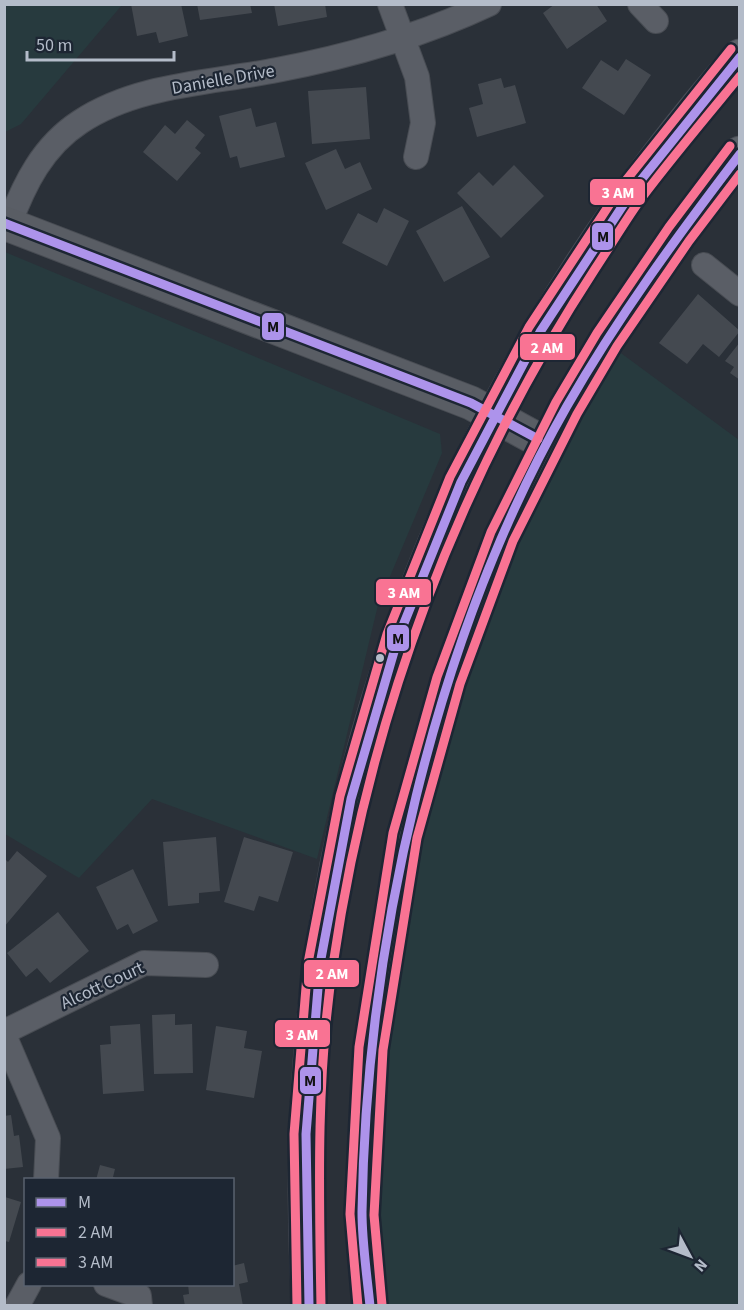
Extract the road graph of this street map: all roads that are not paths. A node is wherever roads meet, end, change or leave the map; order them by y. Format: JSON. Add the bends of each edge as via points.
{"nodes":[{"id":1,"x":390,"y":4,"type":"edge"},
{"id":2,"x":489,"y":4,"type":"edge"},
{"id":3,"x":403,"y":40,"type":"junction"},
{"id":4,"x":740,"y":56,"type":"edge"},
{"id":5,"x":740,"y":153,"type":"edge"},
{"id":6,"x":416,"y":157,"type":"dead end"},
{"id":7,"x":7,"y":224,"type":"edge"},
{"id":8,"x":704,"y":265,"type":"dead end"},
{"id":9,"x":740,"y":294,"type":"edge"},
{"id":10,"x":492,"y":414,"type":"junction"},
{"id":11,"x":546,"y":444,"type":"junction"},
{"id":12,"x":206,"y":965,"type":"dead end"},
{"id":13,"x":4,"y":1033,"type":"edge"},
{"id":14,"x":46,"y":1178,"type":"edge"},
{"id":15,"x":28,"y":1286,"type":"edge"},
{"id":16,"x":112,"y":1286,"type":"edge"},
{"id":17,"x":17,"y":1305,"type":"edge"},
{"id":18,"x":140,"y":1305,"type":"edge"},
{"id":19,"x":309,"y":1305,"type":"edge"},
{"id":20,"x":370,"y":1305,"type":"edge"}],
"edges":[{"from":1,"to":3,"type":"street"},
{"from":2,"to":3,"type":"street","name":"Danielle Drive"},
{"from":3,"to":6,"type":"street","via":[[417,77],[423,123]]},
{"from":3,"to":7,"type":"street","name":"Danielle Drive","via":[[277,70],[150,92],[109,106],[80,122],[48,148]]},
{"from":4,"to":10,"type":"main road","via":[[647,166],[576,270]]},
{"from":5,"to":11,"type":"main road","via":[[613,331]]},
{"from":7,"to":10,"type":"street"},
{"from":8,"to":9,"type":"street"},
{"from":10,"to":11,"type":"street"},
{"from":10,"to":19,"type":"main road","via":[[444,517],[411,601],[365,741],[347,813],[320,966],[311,1049],[305,1226]]},
{"from":11,"to":20,"type":"main road","via":[[502,536],[449,680],[405,835],[371,1049],[362,1215]]},
{"from":12,"to":13,"type":"street","name":"Alcott Court","via":[[144,963]]},
{"from":13,"to":14,"type":"street","via":[[48,1138]]},
{"from":15,"to":17,"type":"street"},
{"from":16,"to":18,"type":"street","via":[[139,1296]]}]}
